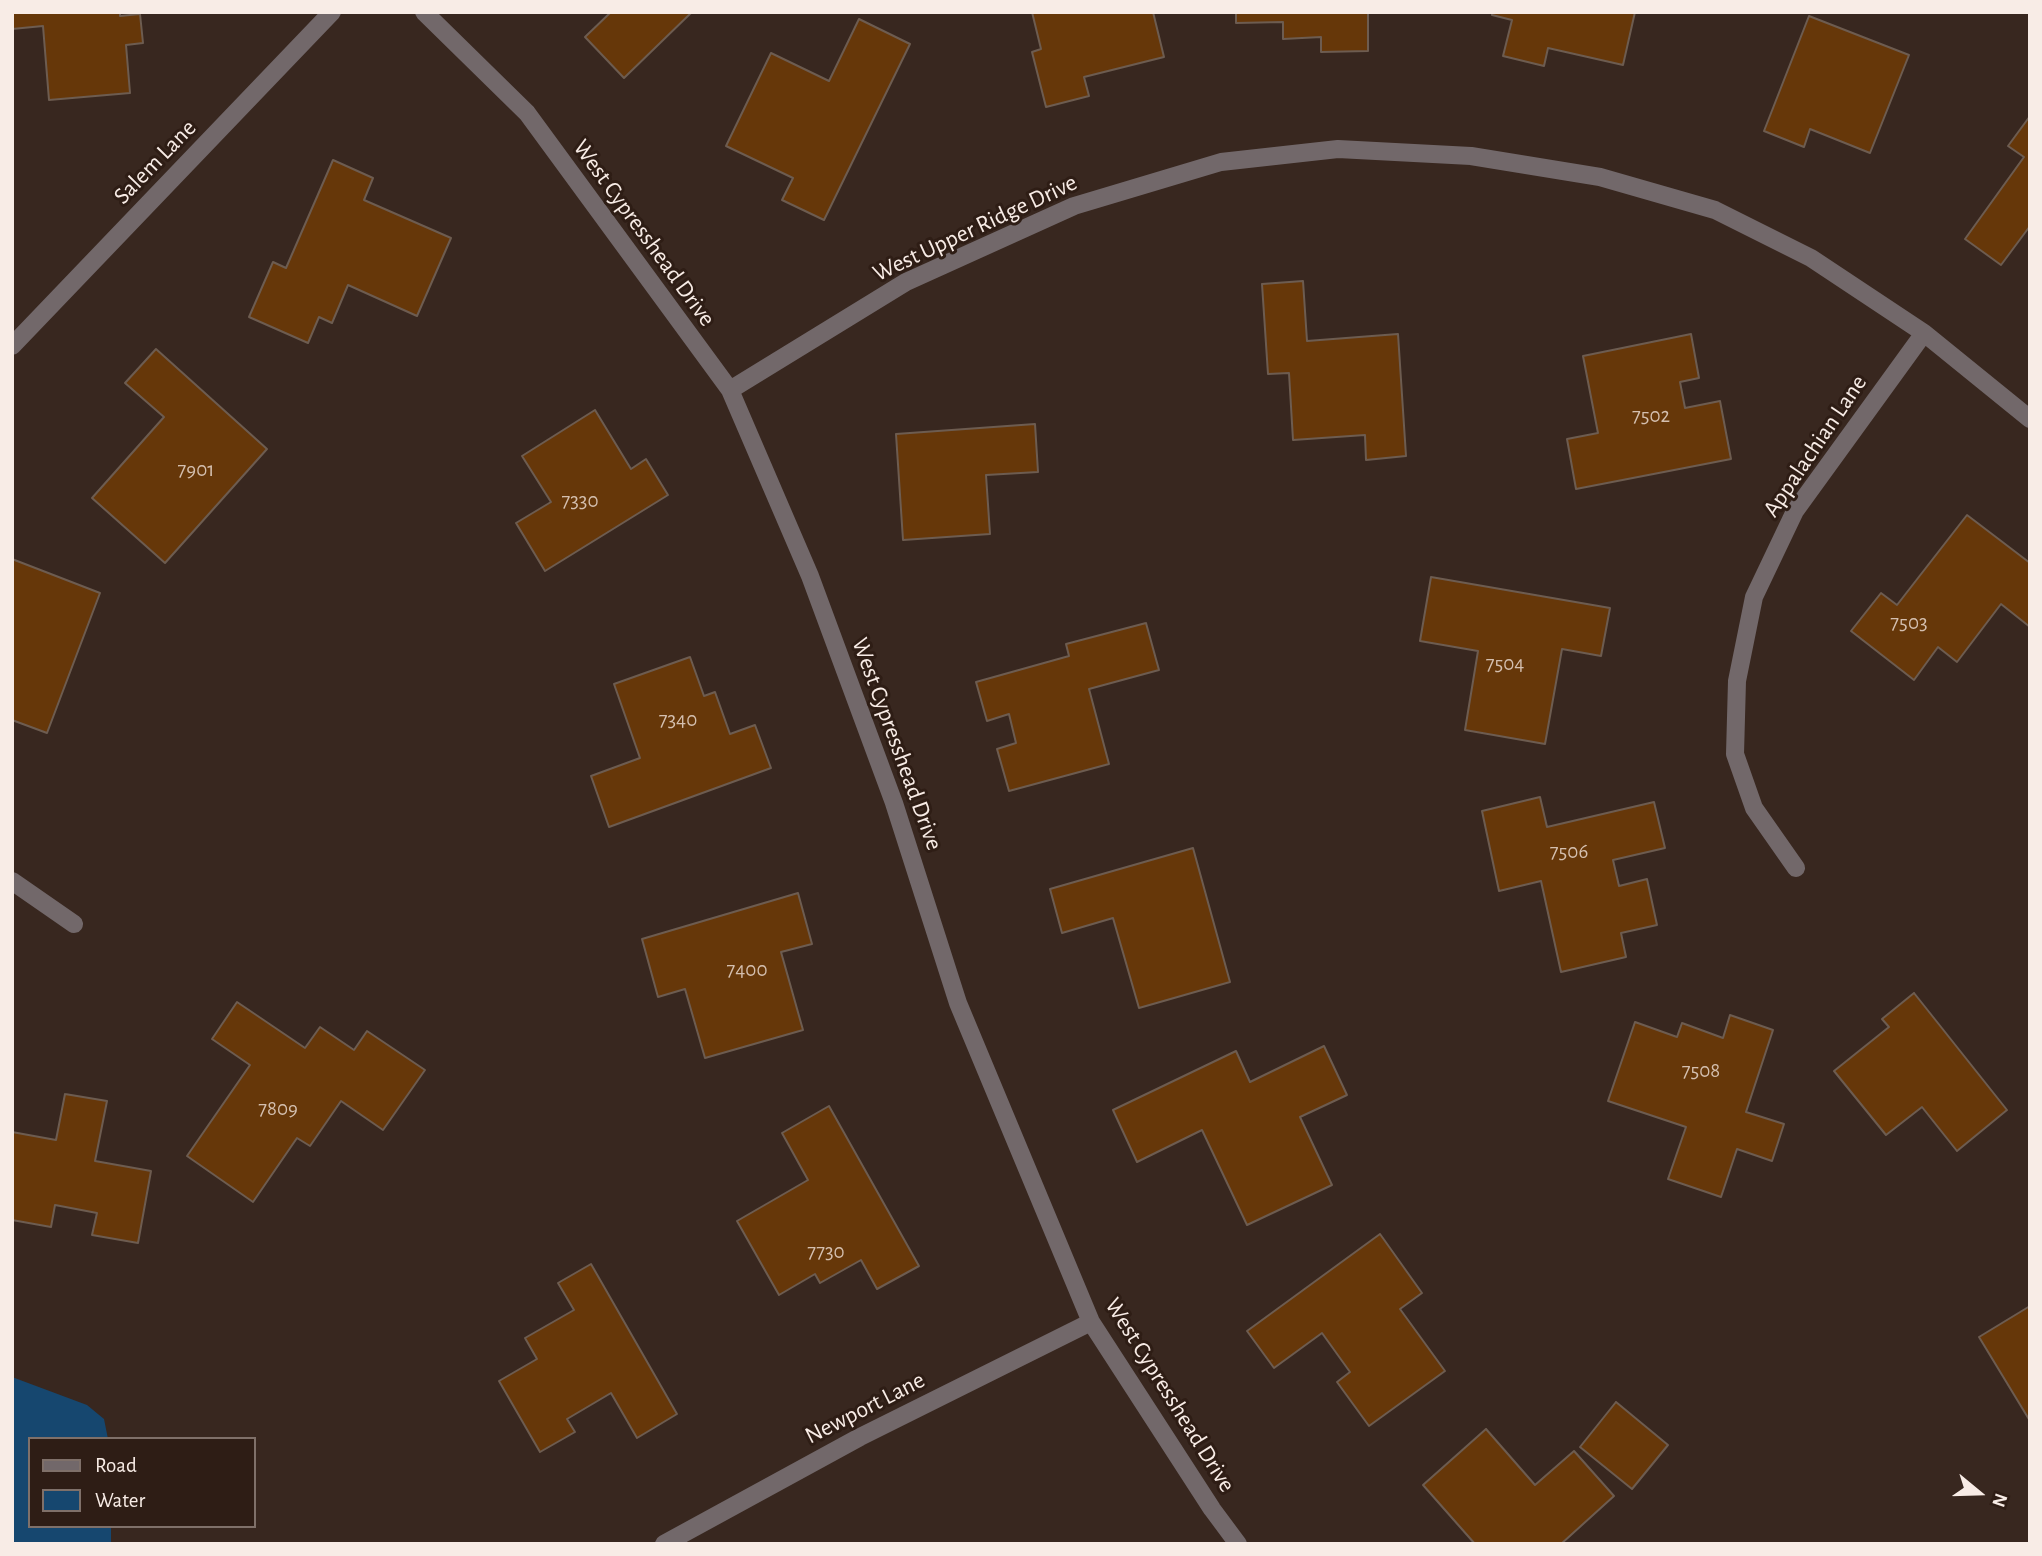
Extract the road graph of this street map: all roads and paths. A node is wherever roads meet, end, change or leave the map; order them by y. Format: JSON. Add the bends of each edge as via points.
{"nodes":[{"id":1,"x":332,"y":12,"type":"edge"},
{"id":2,"x":424,"y":12,"type":"edge"},
{"id":3,"x":1924,"y":333,"type":"junction"},
{"id":4,"x":12,"y":346,"type":"edge"},
{"id":5,"x":730,"y":390,"type":"junction"},
{"id":6,"x":2030,"y":419,"type":"edge"},
{"id":7,"x":1796,"y":868,"type":"dead end"},
{"id":8,"x":12,"y":881,"type":"edge"},
{"id":9,"x":74,"y":924,"type":"dead end"},
{"id":10,"x":1091,"y":1322,"type":"junction"},
{"id":11,"x":664,"y":1544,"type":"edge"},
{"id":12,"x":1238,"y":1544,"type":"edge"}],
"edges":[{"from":1,"to":4,"type":"street","name":"Salem Lane"},
{"from":2,"to":5,"type":"street","name":"West Cypresshead Drive","via":[[527,113]]},
{"from":3,"to":5,"type":"street","name":"West Upper Ridge Drive","via":[[1811,258],[1716,210],[1574,172],[1471,156],[1338,149],[1221,162],[1073,206],[906,282]]},
{"from":3,"to":6,"type":"street","name":"West Upper Ridge Drive"},
{"from":3,"to":7,"type":"street","name":"Appalachian Lane","via":[[1795,511],[1754,597],[1737,681],[1735,754],[1755,808]]},
{"from":5,"to":10,"type":"street","name":"West Cypresshead Drive","via":[[810,576],[894,803],[958,1003]]},
{"from":8,"to":9,"type":"street"},
{"from":10,"to":11,"type":"street","name":"Newport Lane","via":[[860,1437]]},
{"from":10,"to":12,"type":"street","name":"West Cypresshead Drive"}]}
